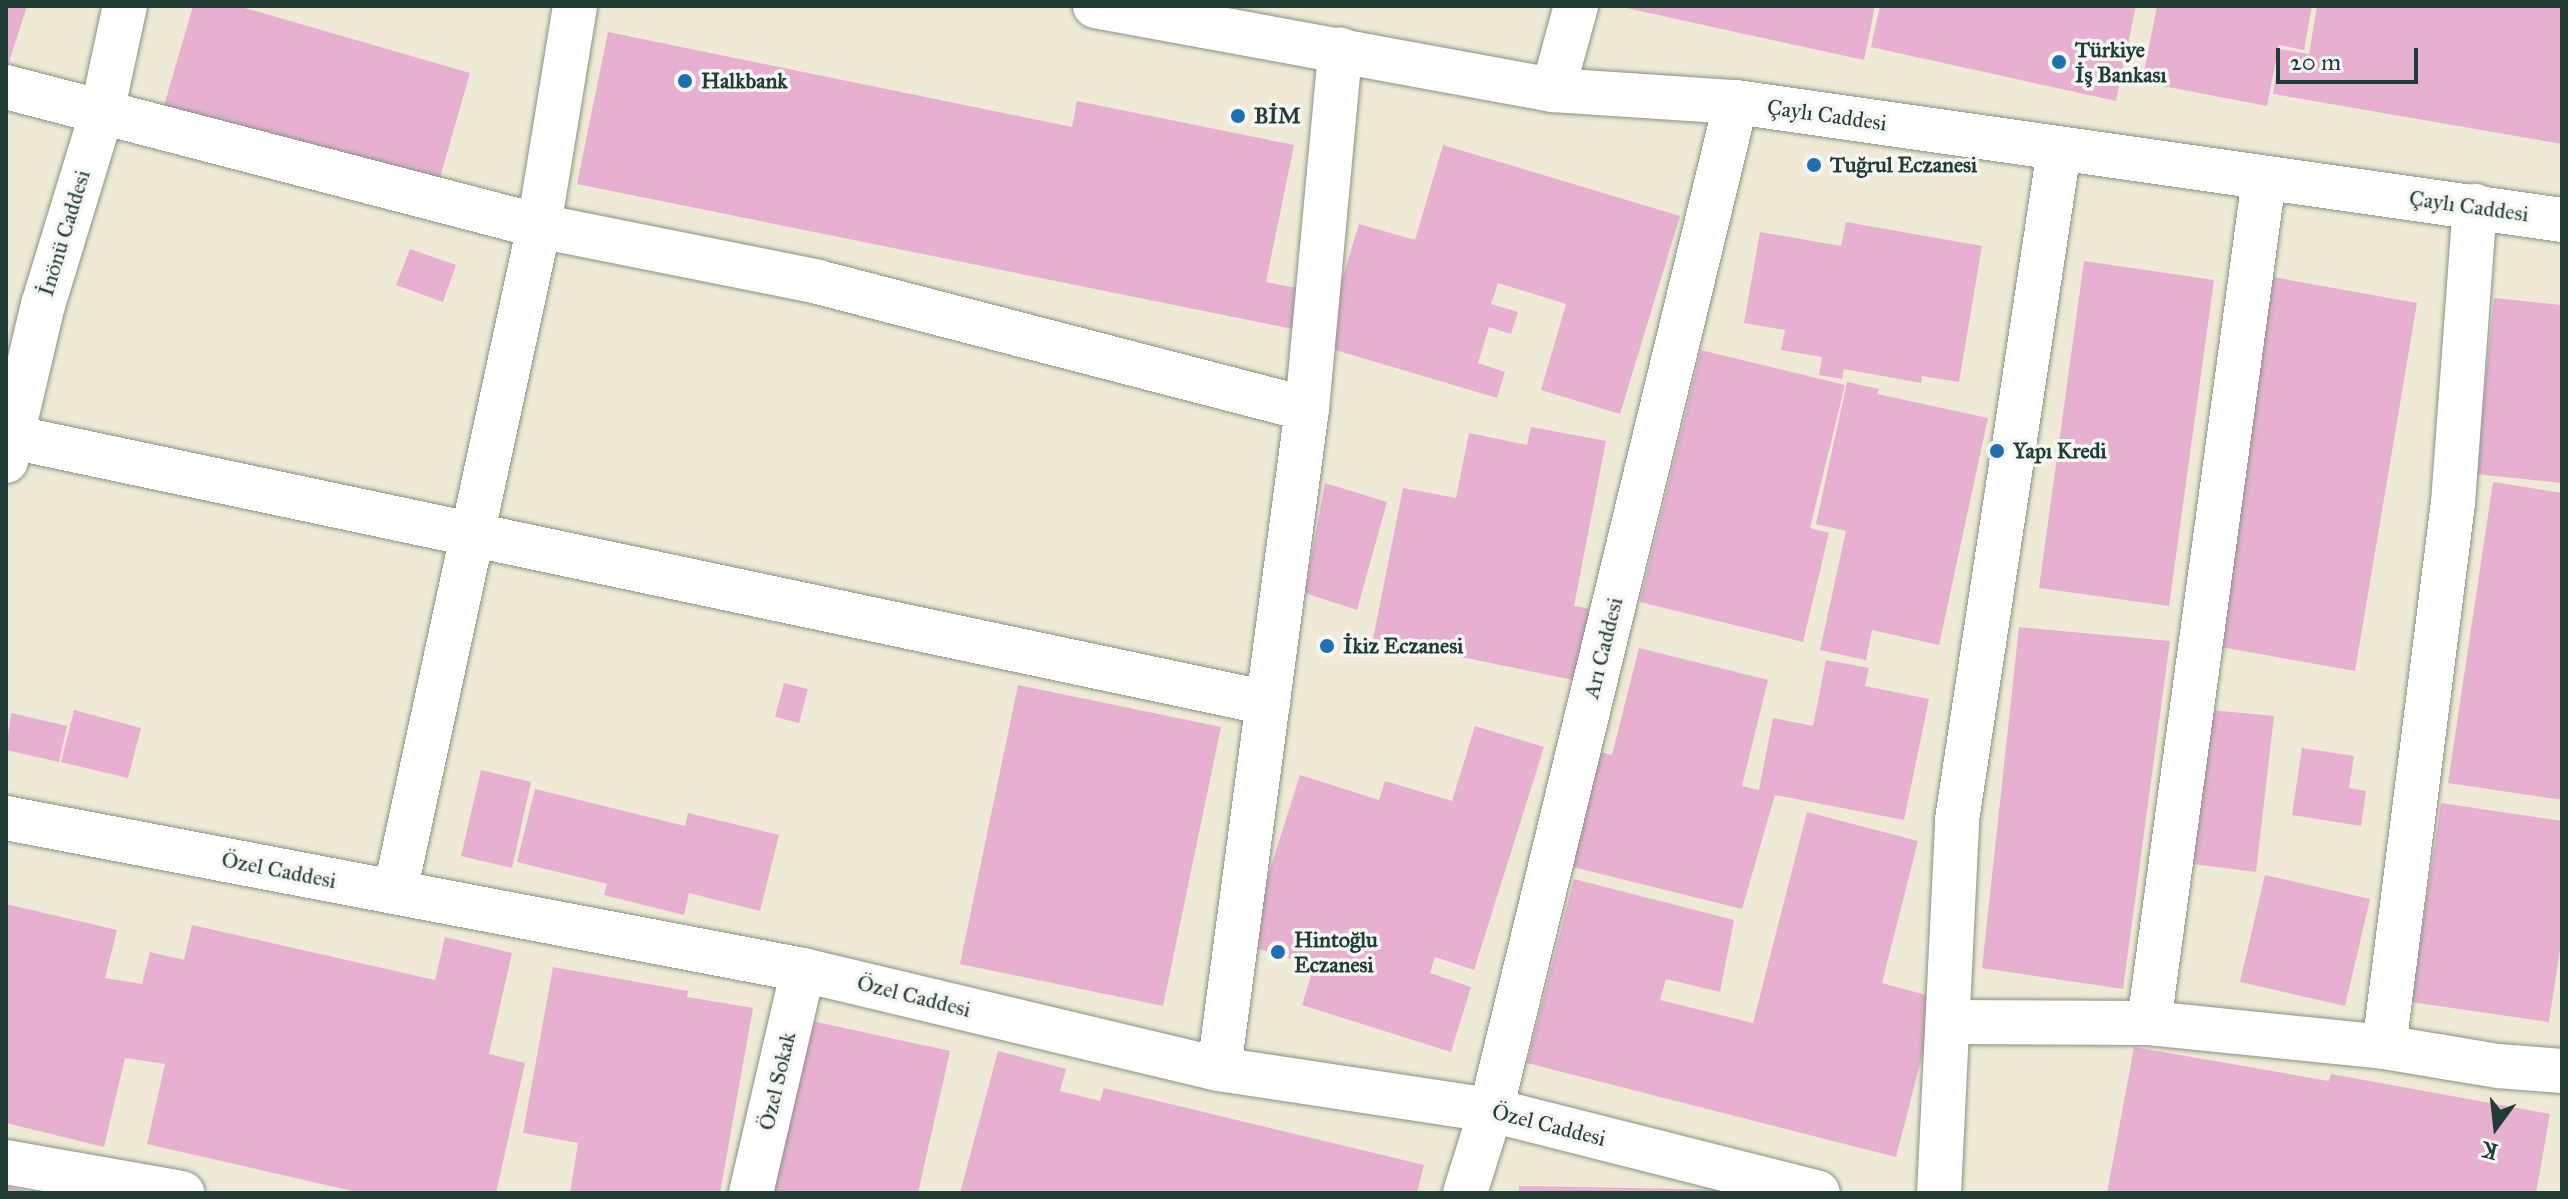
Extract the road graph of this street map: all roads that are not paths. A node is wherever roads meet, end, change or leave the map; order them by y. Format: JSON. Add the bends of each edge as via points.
{"nodes":[{"id":1,"x":125,"y":6,"type":"edge"},
{"id":2,"x":575,"y":6,"type":"edge"},
{"id":3,"x":1576,"y":6,"type":"edge"},
{"id":4,"x":1105,"y":7,"type":"edge"},
{"id":5,"x":1340,"y":50,"type":"junction"},
{"id":6,"x":6,"y":87,"type":"edge"},
{"id":7,"x":1553,"y":90,"type":"junction"},
{"id":8,"x":1736,"y":102,"type":"junction"},
{"id":9,"x":102,"y":112,"type":"junction"},
{"id":10,"x":2059,"y":150,"type":"junction"},
{"id":11,"x":2264,"y":179,"type":"junction"},
{"id":12,"x":2475,"y":206,"type":"junction"},
{"id":13,"x":2562,"y":220,"type":"edge"},
{"id":14,"x":539,"y":226,"type":"junction"},
{"id":15,"x":24,"y":300,"type":"edge"},
{"id":16,"x":1307,"y":409,"type":"junction"},
{"id":17,"x":9,"y":449,"type":"edge"},
{"id":18,"x":473,"y":535,"type":"junction"},
{"id":19,"x":1268,"y":703,"type":"junction"},
{"id":20,"x":6,"y":818,"type":"edge"},
{"id":21,"x":395,"y":892,"type":"junction"},
{"id":22,"x":803,"y":970,"type":"junction"},
{"id":23,"x":1950,"y":1022,"type":"junction"},
{"id":24,"x":2149,"y":1023,"type":"junction"},
{"id":25,"x":2384,"y":1047,"type":"junction"},
{"id":26,"x":1219,"y":1069,"type":"junction"},
{"id":27,"x":2562,"y":1071,"type":"edge"},
{"id":28,"x":1491,"y":1110,"type":"junction"},
{"id":29,"x":6,"y":1162,"type":"edge"},
{"id":30,"x":182,"y":1193,"type":"edge"},
{"id":31,"x":751,"y":1193,"type":"edge"},
{"id":32,"x":1465,"y":1193,"type":"edge"},
{"id":33,"x":1814,"y":1193,"type":"edge"},
{"id":34,"x":1939,"y":1193,"type":"edge"}],
"edges":[{"from":1,"to":9,"type":"street","name":"İnönü Caddesi"},
{"from":2,"to":14,"type":"street"},
{"from":3,"to":7,"type":"street"},
{"from":4,"to":5,"type":"street","name":"Çaylı Caddesi"},
{"from":5,"to":7,"type":"street","name":"Çaylı Caddesi"},
{"from":5,"to":16,"type":"street"},
{"from":6,"to":9,"type":"street"},
{"from":7,"to":8,"type":"street","name":"Çaylı Caddesi"},
{"from":8,"to":10,"type":"street","name":"Çaylı Caddesi"},
{"from":8,"to":28,"type":"street","name":"Arı Caddesi"},
{"from":9,"to":14,"type":"street"},
{"from":9,"to":15,"type":"street","name":"İnönü Caddesi"},
{"from":10,"to":11,"type":"street","name":"Çaylı Caddesi"},
{"from":10,"to":23,"type":"street","via":[[1957,820]]},
{"from":11,"to":12,"type":"street","name":"Çaylı Caddesi"},
{"from":11,"to":24,"type":"street"},
{"from":12,"to":13,"type":"street","name":"Çaylı Caddesi"},
{"from":12,"to":25,"type":"street","via":[[2453,503]]},
{"from":14,"to":16,"type":"street","via":[[818,282]]},
{"from":14,"to":18,"type":"street"},
{"from":15,"to":17,"type":"street","name":"İnönü Caddesi"},
{"from":16,"to":19,"type":"street"},
{"from":17,"to":18,"type":"street"},
{"from":18,"to":19,"type":"street"},
{"from":18,"to":21,"type":"street"},
{"from":19,"to":26,"type":"street"},
{"from":20,"to":21,"type":"street","name":"Özel Caddesi"},
{"from":21,"to":22,"type":"street","name":"Özel Caddesi"},
{"from":22,"to":26,"type":"street","name":"Özel Caddesi"},
{"from":22,"to":31,"type":"street","name":"Özel Sokak"},
{"from":23,"to":24,"type":"street"},
{"from":23,"to":34,"type":"street"},
{"from":24,"to":25,"type":"street"},
{"from":25,"to":27,"type":"street"},
{"from":26,"to":28,"type":"street","name":"Özel Caddesi"},
{"from":28,"to":32,"type":"street","name":"Arı Caddesi"},
{"from":28,"to":33,"type":"street","name":"Özel Caddesi"},
{"from":29,"to":30,"type":"street"}]}
